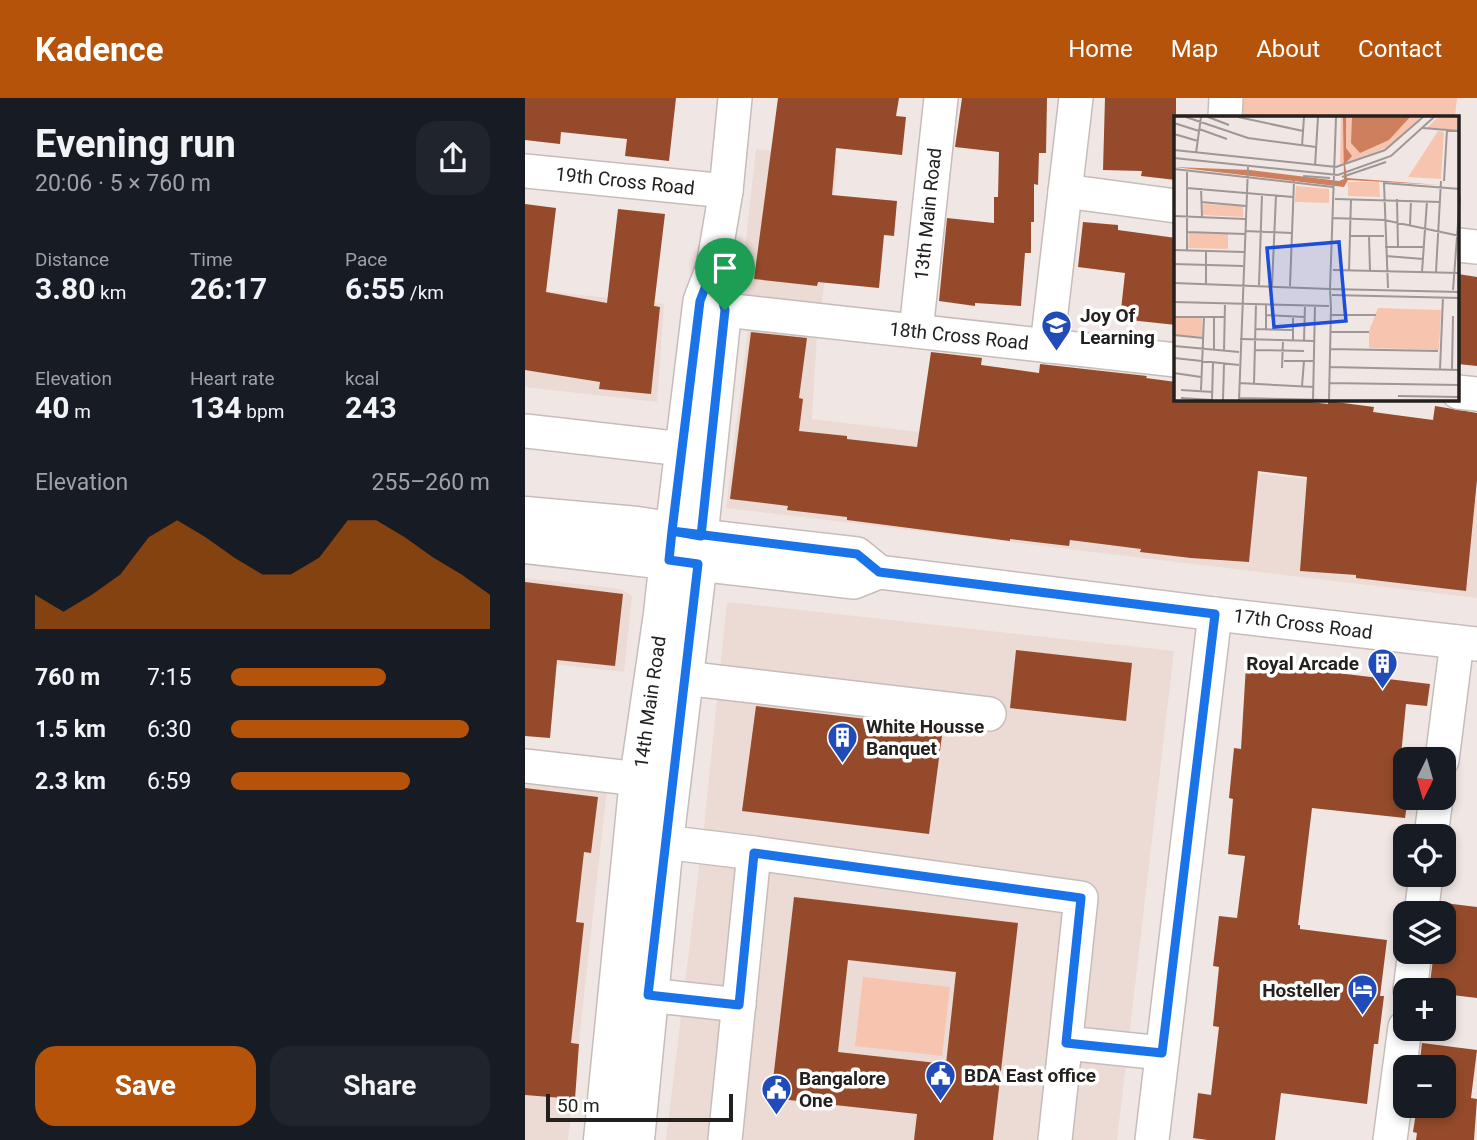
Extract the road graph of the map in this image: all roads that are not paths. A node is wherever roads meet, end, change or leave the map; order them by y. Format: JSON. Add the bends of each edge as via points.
{"nodes":[{"id":1,"x":735,"y":98,"type":"edge"},
{"id":2,"x":941,"y":98,"type":"edge"},
{"id":3,"x":1076,"y":98,"type":"edge"},
{"id":4,"x":1226,"y":98,"type":"edge"},
{"id":5,"x":1224,"y":116,"type":"edge"},
{"id":6,"x":525,"y":171,"type":"edge"},
{"id":7,"x":726,"y":191,"type":"junction"},
{"id":8,"x":1065,"y":191,"type":"junction"},
{"id":9,"x":1174,"y":206,"type":"edge"},
{"id":10,"x":1459,"y":245,"type":"edge"},
{"id":11,"x":1477,"y":247,"type":"edge"},
{"id":12,"x":713,"y":267,"type":"junction"},
{"id":13,"x":734,"y":311,"type":"junction"},
{"id":14,"x":916,"y":331,"type":"junction"},
{"id":15,"x":1047,"y":346,"type":"junction"},
{"id":16,"x":1174,"y":360,"type":"edge"},
{"id":17,"x":1459,"y":392,"type":"edge"},
{"id":18,"x":1477,"y":394,"type":"edge"},
{"id":19,"x":525,"y":431,"type":"edge"},
{"id":20,"x":683,"y":449,"type":"junction"},
{"id":21,"x":525,"y":516,"type":"edge"},
{"id":22,"x":525,"y":544,"type":"edge"},
{"id":23,"x":685,"y":548,"type":"junction"},
{"id":24,"x":1215,"y":614,"type":"junction"},
{"id":25,"x":1467,"y":643,"type":"edge"},
{"id":26,"x":684,"y":678,"type":"junction"},
{"id":27,"x":989,"y":714,"type":"dead end"},
{"id":28,"x":1444,"y":747,"type":"edge"},
{"id":29,"x":525,"y":766,"type":"edge"},
{"id":30,"x":639,"y":779,"type":"junction"},
{"id":31,"x":664,"y":842,"type":"junction"},
{"id":32,"x":754,"y":853,"type":"junction"},
{"id":33,"x":648,"y":995,"type":"junction"},
{"id":34,"x":739,"y":1005,"type":"junction"},
{"id":35,"x":1403,"y":1041,"type":"edge"},
{"id":36,"x":1066,"y":1043,"type":"junction"},
{"id":37,"x":1162,"y":1053,"type":"junction"},
{"id":38,"x":603,"y":1140,"type":"edge"},
{"id":39,"x":635,"y":1140,"type":"edge"},
{"id":40,"x":725,"y":1140,"type":"edge"},
{"id":41,"x":1055,"y":1140,"type":"edge"},
{"id":42,"x":1151,"y":1140,"type":"edge"},
{"id":43,"x":1390,"y":1140,"type":"edge"}],
"edges":[{"from":1,"to":7,"type":"street","name":"14th Main Road"},
{"from":2,"to":14,"type":"street","name":"13th Main Road"},
{"from":3,"to":8,"type":"street"},
{"from":4,"to":5,"type":"street"},
{"from":6,"to":7,"type":"street","name":"19th Cross Road"},
{"from":7,"to":12,"type":"street","name":"14th Main Road"},
{"from":8,"to":9,"type":"street"},
{"from":8,"to":15,"type":"street"},
{"from":10,"to":11,"type":"street"},
{"from":12,"to":13,"type":"street","name":"14th Main Road"},
{"from":12,"to":20,"type":"street","name":"14th Main Road","via":[[700,301]]},
{"from":13,"to":14,"type":"street","name":"18th Cross Road"},
{"from":13,"to":23,"type":"street","name":"14th Main Road"},
{"from":14,"to":15,"type":"street","name":"18th Cross Road"},
{"from":15,"to":16,"type":"street","name":"18th Cross Road"},
{"from":17,"to":18,"type":"street"},
{"from":19,"to":20,"type":"street"},
{"from":20,"to":23,"type":"street","name":"14th Main Road"},
{"from":21,"to":23,"type":"main road","name":"17th Cross Road"},
{"from":22,"to":23,"type":"main road","name":"17th Cross Road"},
{"from":23,"to":24,"type":"street","name":"17th Cross Road","via":[[857,554],[879,572]]},
{"from":23,"to":26,"type":"main road","name":"14th Main Road"},
{"from":23,"to":30,"type":"main road","name":"14th Main Road","via":[[663,614]]},
{"from":24,"to":25,"type":"street","name":"17th Cross Road"},
{"from":24,"to":37,"type":"street"},
{"from":25,"to":28,"type":"street"},
{"from":26,"to":27,"type":"street"},
{"from":26,"to":31,"type":"main road","name":"14th Main Road"},
{"from":29,"to":30,"type":"street"},
{"from":30,"to":38,"type":"main road","name":"14th Main Road"},
{"from":31,"to":32,"type":"street"},
{"from":31,"to":33,"type":"main road","name":"14th Main Road"},
{"from":32,"to":34,"type":"street"},
{"from":32,"to":36,"type":"street","via":[[1081,898]]},
{"from":33,"to":34,"type":"street"},
{"from":33,"to":39,"type":"main road","name":"14th Main Road"},
{"from":34,"to":40,"type":"street"},
{"from":35,"to":43,"type":"street"},
{"from":36,"to":37,"type":"street"},
{"from":36,"to":41,"type":"street"},
{"from":37,"to":42,"type":"street"}]}
